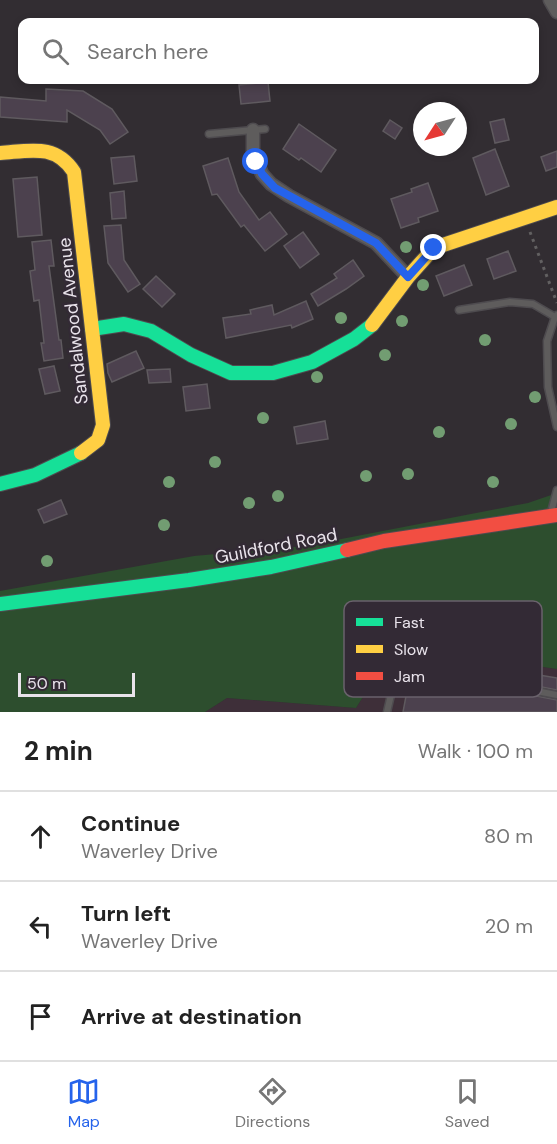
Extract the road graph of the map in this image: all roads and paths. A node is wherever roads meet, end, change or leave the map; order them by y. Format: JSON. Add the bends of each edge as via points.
{"nodes":[{"id":1,"x":550,"y":0,"type":"edge"},
{"id":2,"x":557,"y":12,"type":"edge"},
{"id":3,"x":259,"y":130,"type":"joint"},
{"id":4,"x":209,"y":134,"type":"dead end"},
{"id":5,"x":0,"y":153,"type":"edge"},
{"id":6,"x":557,"y":207,"type":"edge"},
{"id":7,"x":524,"y":218,"type":"junction"},
{"id":8,"x":408,"y":277,"type":"junction"},
{"id":9,"x":557,"y":303,"type":"edge"},
{"id":10,"x":459,"y":310,"type":"dead end"},
{"id":11,"x":556,"y":316,"type":"edge"},
{"id":12,"x":92,"y":329,"type":"junction"},
{"id":13,"x":557,"y":427,"type":"edge"},
{"id":14,"x":0,"y":484,"type":"edge"},
{"id":15,"x":557,"y":490,"type":"edge"},
{"id":16,"x":554,"y":515,"type":"edge"},
{"id":17,"x":0,"y":604,"type":"edge"},
{"id":18,"x":542,"y":691,"type":"edge"},
{"id":19,"x":557,"y":694,"type":"edge"},
{"id":20,"x":390,"y":697,"type":"edge"},
{"id":21,"x":387,"y":712,"type":"edge"}],
"edges":[{"from":1,"to":2,"type":"street"},
{"from":3,"to":4,"type":"lane"},
{"from":3,"to":8,"type":"street","via":[[253,151],[262,174],[271,184],[376,243]]},
{"from":5,"to":12,"type":"street","name":"Sandalwood Avenue","via":[[49,151],[70,164],[76,180]]},
{"from":6,"to":7,"type":"street"},
{"from":7,"to":8,"type":"street","via":[[434,248]]},
{"from":7,"to":9,"type":"path"},
{"from":8,"to":12,"type":"street","via":[[373,324],[354,339],[312,362],[273,373],[231,373],[191,356],[151,331],[124,324]]},
{"from":10,"to":11,"type":"lane","via":[[510,302],[533,304]]},
{"from":11,"to":13,"type":"lane","via":[[547,341],[548,387]]},
{"from":12,"to":14,"type":"street","name":"Sandalwood Avenue","via":[[103,425],[98,440],[77,456],[35,475]]},
{"from":15,"to":16,"type":"lane"},
{"from":16,"to":17,"type":"street","name":"Guildford Road","via":[[384,541],[271,567]]},
{"from":18,"to":19,"type":"lane"},
{"from":20,"to":21,"type":"lane"}]}
